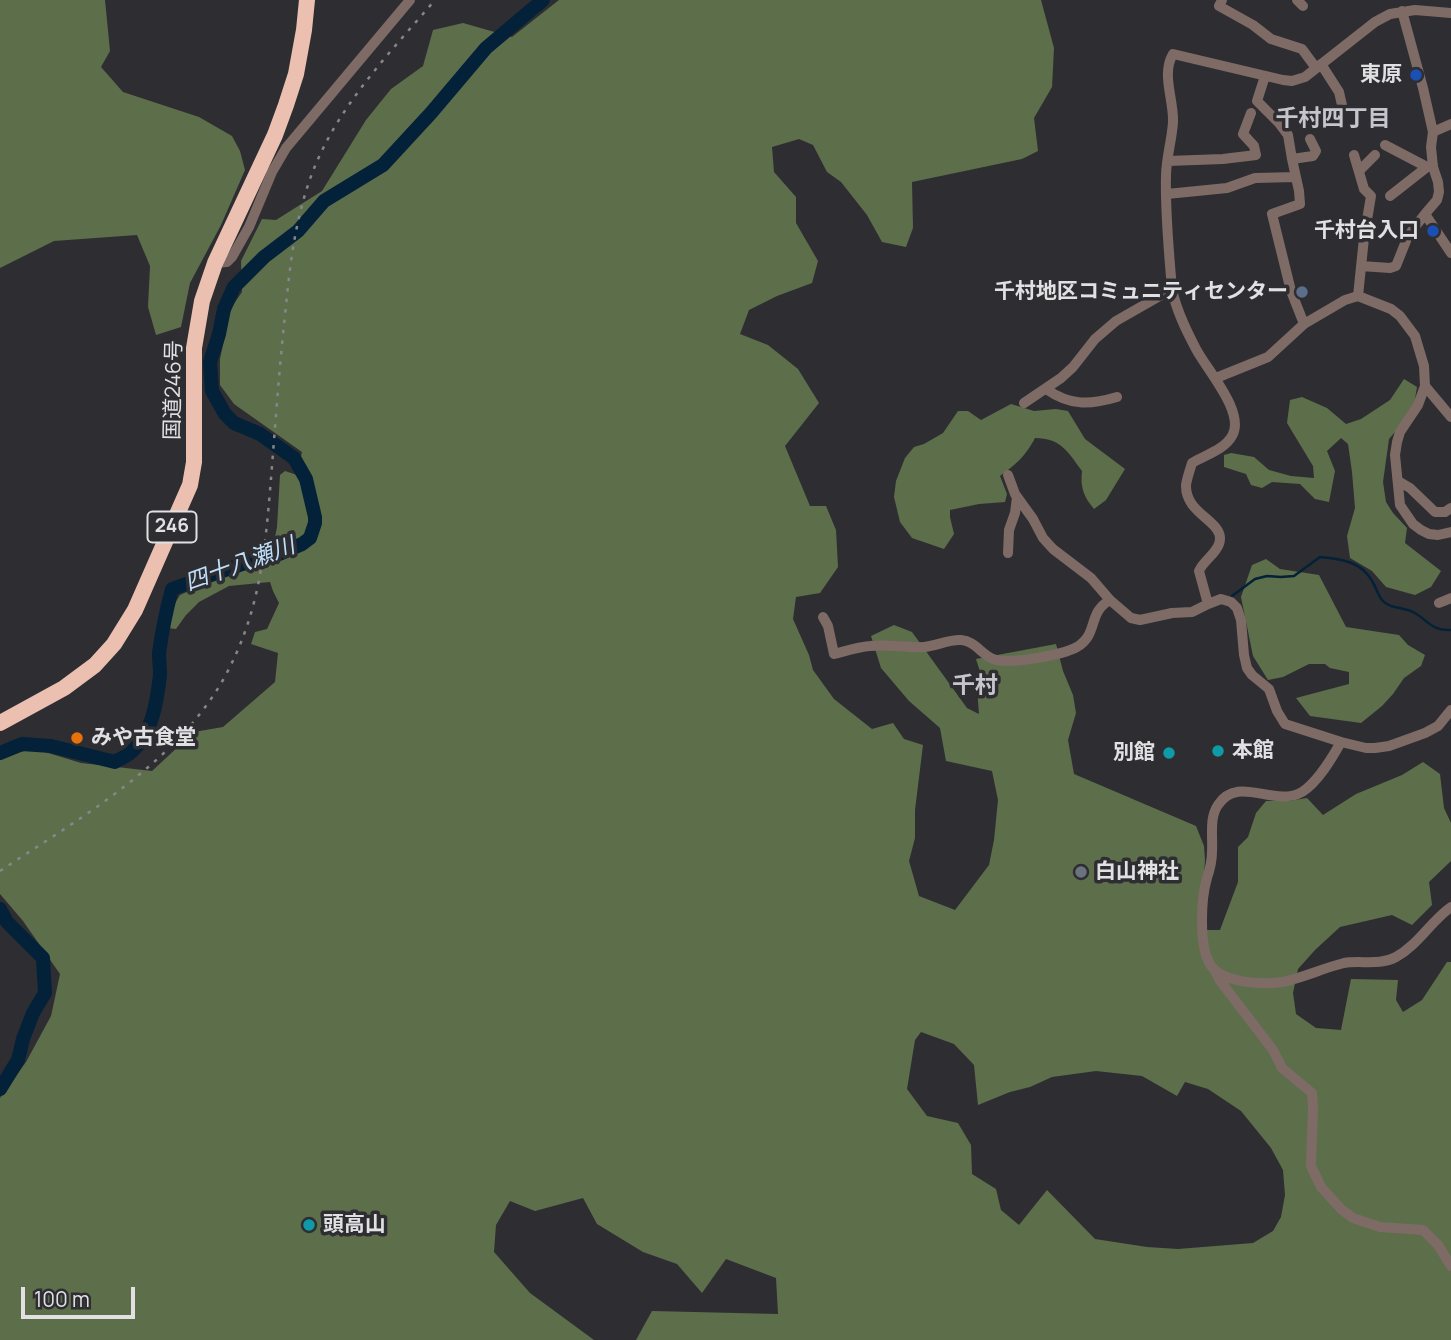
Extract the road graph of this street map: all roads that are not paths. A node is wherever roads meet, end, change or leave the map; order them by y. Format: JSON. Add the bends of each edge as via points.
{"nodes":[{"id":1,"x":307,"y":0,"type":"edge"},
{"id":2,"x":410,"y":0,"type":"edge"},
{"id":3,"x":1222,"y":0,"type":"edge"},
{"id":4,"x":1402,"y":11,"type":"junction"},
{"id":5,"x":1451,"y":13,"type":"edge"},
{"id":6,"x":1319,"y":66,"type":"junction"},
{"id":7,"x":1265,"y":76,"type":"junction"},
{"id":8,"x":1342,"y":105,"type":"dead end"},
{"id":9,"x":1251,"y":113,"type":"dead end"},
{"id":10,"x":1451,"y":124,"type":"edge"},
{"id":11,"x":1433,"y":132,"type":"junction"},
{"id":12,"x":1314,"y":142,"type":"dead end"},
{"id":13,"x":1385,"y":145,"type":"dead end"},
{"id":14,"x":1354,"y":155,"type":"dead end"},
{"id":15,"x":1375,"y":155,"type":"dead end"},
{"id":16,"x":1292,"y":159,"type":"junction"},
{"id":17,"x":1168,"y":161,"type":"junction"},
{"id":18,"x":1430,"y":166,"type":"junction"},
{"id":19,"x":1359,"y":171,"type":"junction"},
{"id":20,"x":1396,"y":174,"type":"dead end"},
{"id":21,"x":1296,"y":177,"type":"junction"},
{"id":22,"x":1404,"y":184,"type":"junction"},
{"id":23,"x":1167,"y":194,"type":"junction"},
{"id":24,"x":1451,"y":195,"type":"edge"},
{"id":25,"x":1390,"y":196,"type":"dead end"},
{"id":26,"x":1437,"y":197,"type":"junction"},
{"id":27,"x":1425,"y":214,"type":"junction"},
{"id":28,"x":1451,"y":253,"type":"edge"},
{"id":29,"x":215,"y":263,"type":"junction"},
{"id":30,"x":1361,"y":266,"type":"junction"},
{"id":31,"x":1172,"y":289,"type":"junction"},
{"id":32,"x":1358,"y":296,"type":"junction"},
{"id":33,"x":1304,"y":324,"type":"junction"},
{"id":34,"x":1216,"y":378,"type":"junction"},
{"id":35,"x":1425,"y":386,"type":"junction"},
{"id":36,"x":1046,"y":389,"type":"junction"},
{"id":37,"x":1117,"y":397,"type":"dead end"},
{"id":38,"x":1024,"y":403,"type":"dead end"},
{"id":39,"x":1451,"y":417,"type":"edge"},
{"id":40,"x":1008,"y":475,"type":"dead end"},
{"id":41,"x":1398,"y":481,"type":"junction"},
{"id":42,"x":1017,"y":497,"type":"junction"},
{"id":43,"x":1451,"y":508,"type":"edge"},
{"id":44,"x":1451,"y":532,"type":"edge"},
{"id":45,"x":1007,"y":553,"type":"dead end"},
{"id":46,"x":1451,"y":598,"type":"edge"},
{"id":47,"x":1110,"y":600,"type":"junction"},
{"id":48,"x":1439,"y":603,"type":"dead end"},
{"id":49,"x":1208,"y":604,"type":"junction"},
{"id":50,"x":823,"y":617,"type":"dead end"},
{"id":51,"x":1451,"y":710,"type":"edge"},
{"id":52,"x":0,"y":723,"type":"edge"},
{"id":53,"x":1341,"y":742,"type":"junction"},
{"id":54,"x":1451,"y":907,"type":"edge"},
{"id":55,"x":1213,"y":968,"type":"junction"},
{"id":56,"x":1451,"y":1266,"type":"edge"}],
"edges":[{"from":1,"to":29,"type":"highway","name":"国道246号","number":"246","via":[[296,74],[286,104]]},
{"from":2,"to":29,"type":"street","via":[[286,148],[232,257]]},
{"from":3,"to":6,"type":"street","via":[[1219,6],[1270,38],[1302,49]]},
{"from":4,"to":5,"type":"street"},
{"from":4,"to":6,"type":"street","via":[[1375,22]]},
{"from":4,"to":11,"type":"street"},
{"from":6,"to":7,"type":"street","via":[[1292,80]]},
{"from":6,"to":8,"type":"street","via":[[1339,92]]},
{"from":7,"to":16,"type":"street","via":[[1257,100],[1288,135]]},
{"from":7,"to":17,"type":"street","via":[[1172,54],[1168,70],[1173,124]]},
{"from":9,"to":17,"type":"street","via":[[1244,134],[1256,155]]},
{"from":10,"to":11,"type":"street"},
{"from":11,"to":18,"type":"street"},
{"from":12,"to":16,"type":"street","via":[[1313,156]]},
{"from":13,"to":18,"type":"street"},
{"from":14,"to":19,"type":"street"},
{"from":15,"to":19,"type":"street"},
{"from":16,"to":21,"type":"street"},
{"from":17,"to":23,"type":"street"},
{"from":18,"to":22,"type":"street"},
{"from":18,"to":26,"type":"street","via":[[1439,187]]},
{"from":19,"to":30,"type":"street","via":[[1371,197]]},
{"from":20,"to":22,"type":"street"},
{"from":21,"to":23,"type":"street","via":[[1255,178],[1227,188]]},
{"from":21,"to":33,"type":"street","via":[[1300,204],[1272,214],[1291,292]]},
{"from":22,"to":25,"type":"street"},
{"from":23,"to":31,"type":"street"},
{"from":24,"to":26,"type":"street"},
{"from":26,"to":27,"type":"street"},
{"from":27,"to":28,"type":"street"},
{"from":27,"to":30,"type":"street","via":[[1408,236],[1396,266]]},
{"from":29,"to":52,"type":"highway","name":"国道246号","number":"246","via":[[195,341],[190,485],[135,610],[114,644],[83,676]]},
{"from":30,"to":32,"type":"street"},
{"from":31,"to":34,"type":"street","via":[[1197,351]]},
{"from":31,"to":36,"type":"street","via":[[1116,321]]},
{"from":32,"to":33,"type":"street"},
{"from":32,"to":35,"type":"street","via":[[1391,309],[1415,336]]},
{"from":33,"to":34,"type":"street","via":[[1268,357]]},
{"from":34,"to":49,"type":"street","via":[[1233,412],[1234,433],[1225,446],[1192,464],[1186,488],[1196,511],[1217,528],[1220,537],[1199,571]]},
{"from":35,"to":39,"type":"street"},
{"from":35,"to":41,"type":"street","via":[[1397,442]]},
{"from":36,"to":37,"type":"street","via":[[1082,403]]},
{"from":36,"to":38,"type":"street"},
{"from":40,"to":42,"type":"street"},
{"from":41,"to":43,"type":"street","via":[[1435,512]]},
{"from":41,"to":44,"type":"street","via":[[1400,505],[1413,524],[1429,534]]},
{"from":42,"to":45,"type":"street"},
{"from":42,"to":47,"type":"street","via":[[1043,538]]},
{"from":46,"to":48,"type":"street"},
{"from":47,"to":49,"type":"street","via":[[1140,620],[1192,612]]},
{"from":47,"to":50,"type":"street","via":[[1102,604],[1088,637],[1076,647],[1019,660],[995,660],[961,640],[927,647],[868,646],[834,654]]},
{"from":49,"to":53,"type":"street","via":[[1221,599],[1237,608],[1247,668],[1269,689],[1285,724]]},
{"from":51,"to":53,"type":"street","via":[[1438,726],[1388,746],[1366,748]]},
{"from":53,"to":55,"type":"street","via":[[1324,770],[1301,793],[1230,792],[1216,807],[1212,862],[1202,903],[1205,951]]},
{"from":54,"to":55,"type":"street","via":[[1404,952],[1386,961],[1345,963],[1303,977],[1257,984],[1229,978]]},
{"from":55,"to":56,"type":"street","via":[[1282,1068],[1312,1093],[1311,1166],[1321,1187],[1353,1219],[1380,1227],[1423,1230]]}]}
